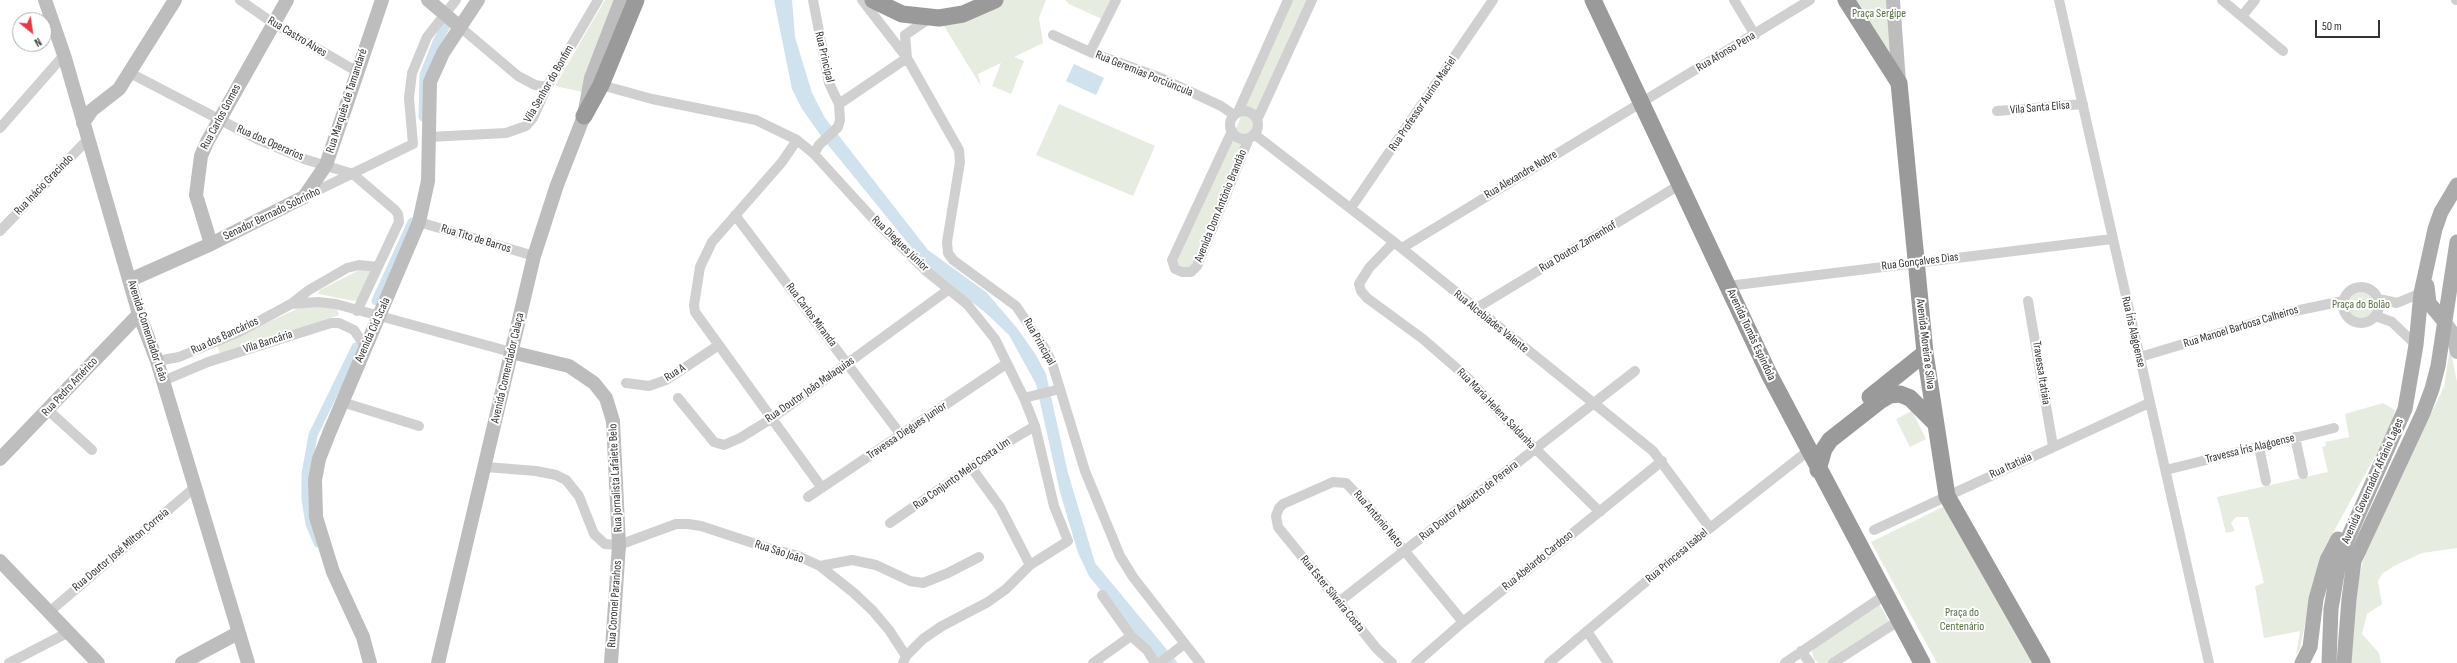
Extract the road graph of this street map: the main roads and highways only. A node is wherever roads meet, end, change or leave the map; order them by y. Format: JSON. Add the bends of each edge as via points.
{"nodes":[{"id":1,"x":636,"y":0,"type":"edge"},
{"id":2,"x":873,"y":0,"type":"edge"},
{"id":3,"x":895,"y":0,"type":"edge"},
{"id":4,"x":971,"y":0,"type":"edge"},
{"id":5,"x":995,"y":0,"type":"edge"},
{"id":6,"x":1593,"y":0,"type":"edge"},
{"id":7,"x":1846,"y":0,"type":"edge"},
{"id":8,"x":584,"y":116,"type":"road end"},
{"id":9,"x":2457,"y":185,"type":"edge"},
{"id":10,"x":2457,"y":242,"type":"edge"},
{"id":11,"x":2429,"y":258,"type":"junction"},
{"id":12,"x":2444,"y":321,"type":"junction"},
{"id":13,"x":1925,"y":353,"type":"junction"},
{"id":14,"x":1900,"y":375,"type":"junction"},
{"id":15,"x":1910,"y":398,"type":"junction"},
{"id":16,"x":1936,"y":424,"type":"junction"},
{"id":17,"x":1800,"y":435,"type":"junction"},
{"id":18,"x":1818,"y":470,"type":"junction"},
{"id":19,"x":2363,"y":500,"type":"junction"},
{"id":20,"x":1922,"y":663,"type":"edge"},
{"id":21,"x":2042,"y":663,"type":"edge"},
{"id":22,"x":2302,"y":663,"type":"edge"},
{"id":23,"x":2329,"y":663,"type":"edge"},
{"id":24,"x":2344,"y":663,"type":"edge"}],
"edges":[{"from":1,"to":8,"type":"highway","via":[[596,82]]},
{"from":2,"to":5,"type":"highway","via":[[902,14],[930,18],[963,14]]},
{"from":3,"to":4,"type":"highway","via":[[929,7],[954,5]]},
{"from":6,"to":17,"type":"highway","name":"Avenida Tomás Espíndola"},
{"from":7,"to":13,"type":"highway","name":"Avenida Moreira e Silva","via":[[1899,83]]},
{"from":9,"to":11,"type":"main road","name":"Avenida Governador Afrânio Lages","via":[[2441,212]]},
{"from":10,"to":12,"type":"main road","name":"Avenida Governador Afrânio Lages"},
{"from":11,"to":12,"type":"main road","via":[[2427,299]]},
{"from":11,"to":19,"type":"main road","name":"Avenida Governador Afrânio Lages","via":[[2421,293],[2416,345],[2405,409],[2398,429]]},
{"from":12,"to":24,"type":"main road","name":"Avenida Governador Afrânio Lages","via":[[2438,366],[2423,413],[2354,561],[2348,599]]},
{"from":13,"to":14,"type":"highway"},
{"from":13,"to":16,"type":"highway","name":"Avenida Moreira e Silva"},
{"from":14,"to":15,"type":"highway","via":[[1901,386]]},
{"from":14,"to":17,"type":"highway","via":[[1827,433],[1816,438]]},
{"from":15,"to":16,"type":"highway"},
{"from":15,"to":18,"type":"highway","via":[[1900,394],[1875,404],[1830,440]]},
{"from":16,"to":21,"type":"highway","name":"Avenida Moreira e Silva","via":[[1948,496]]},
{"from":17,"to":18,"type":"highway","name":"Avenida Tomás Espíndola"},
{"from":18,"to":20,"type":"highway","name":"Avenida Tomás Espíndola"},
{"from":19,"to":22,"type":"main road","via":[[2345,524],[2327,560],[2316,599],[2310,647]]},
{"from":19,"to":23,"type":"main road","name":"Avenida Governador Afrânio Lages","via":[[2340,556],[2335,579]]}]}
